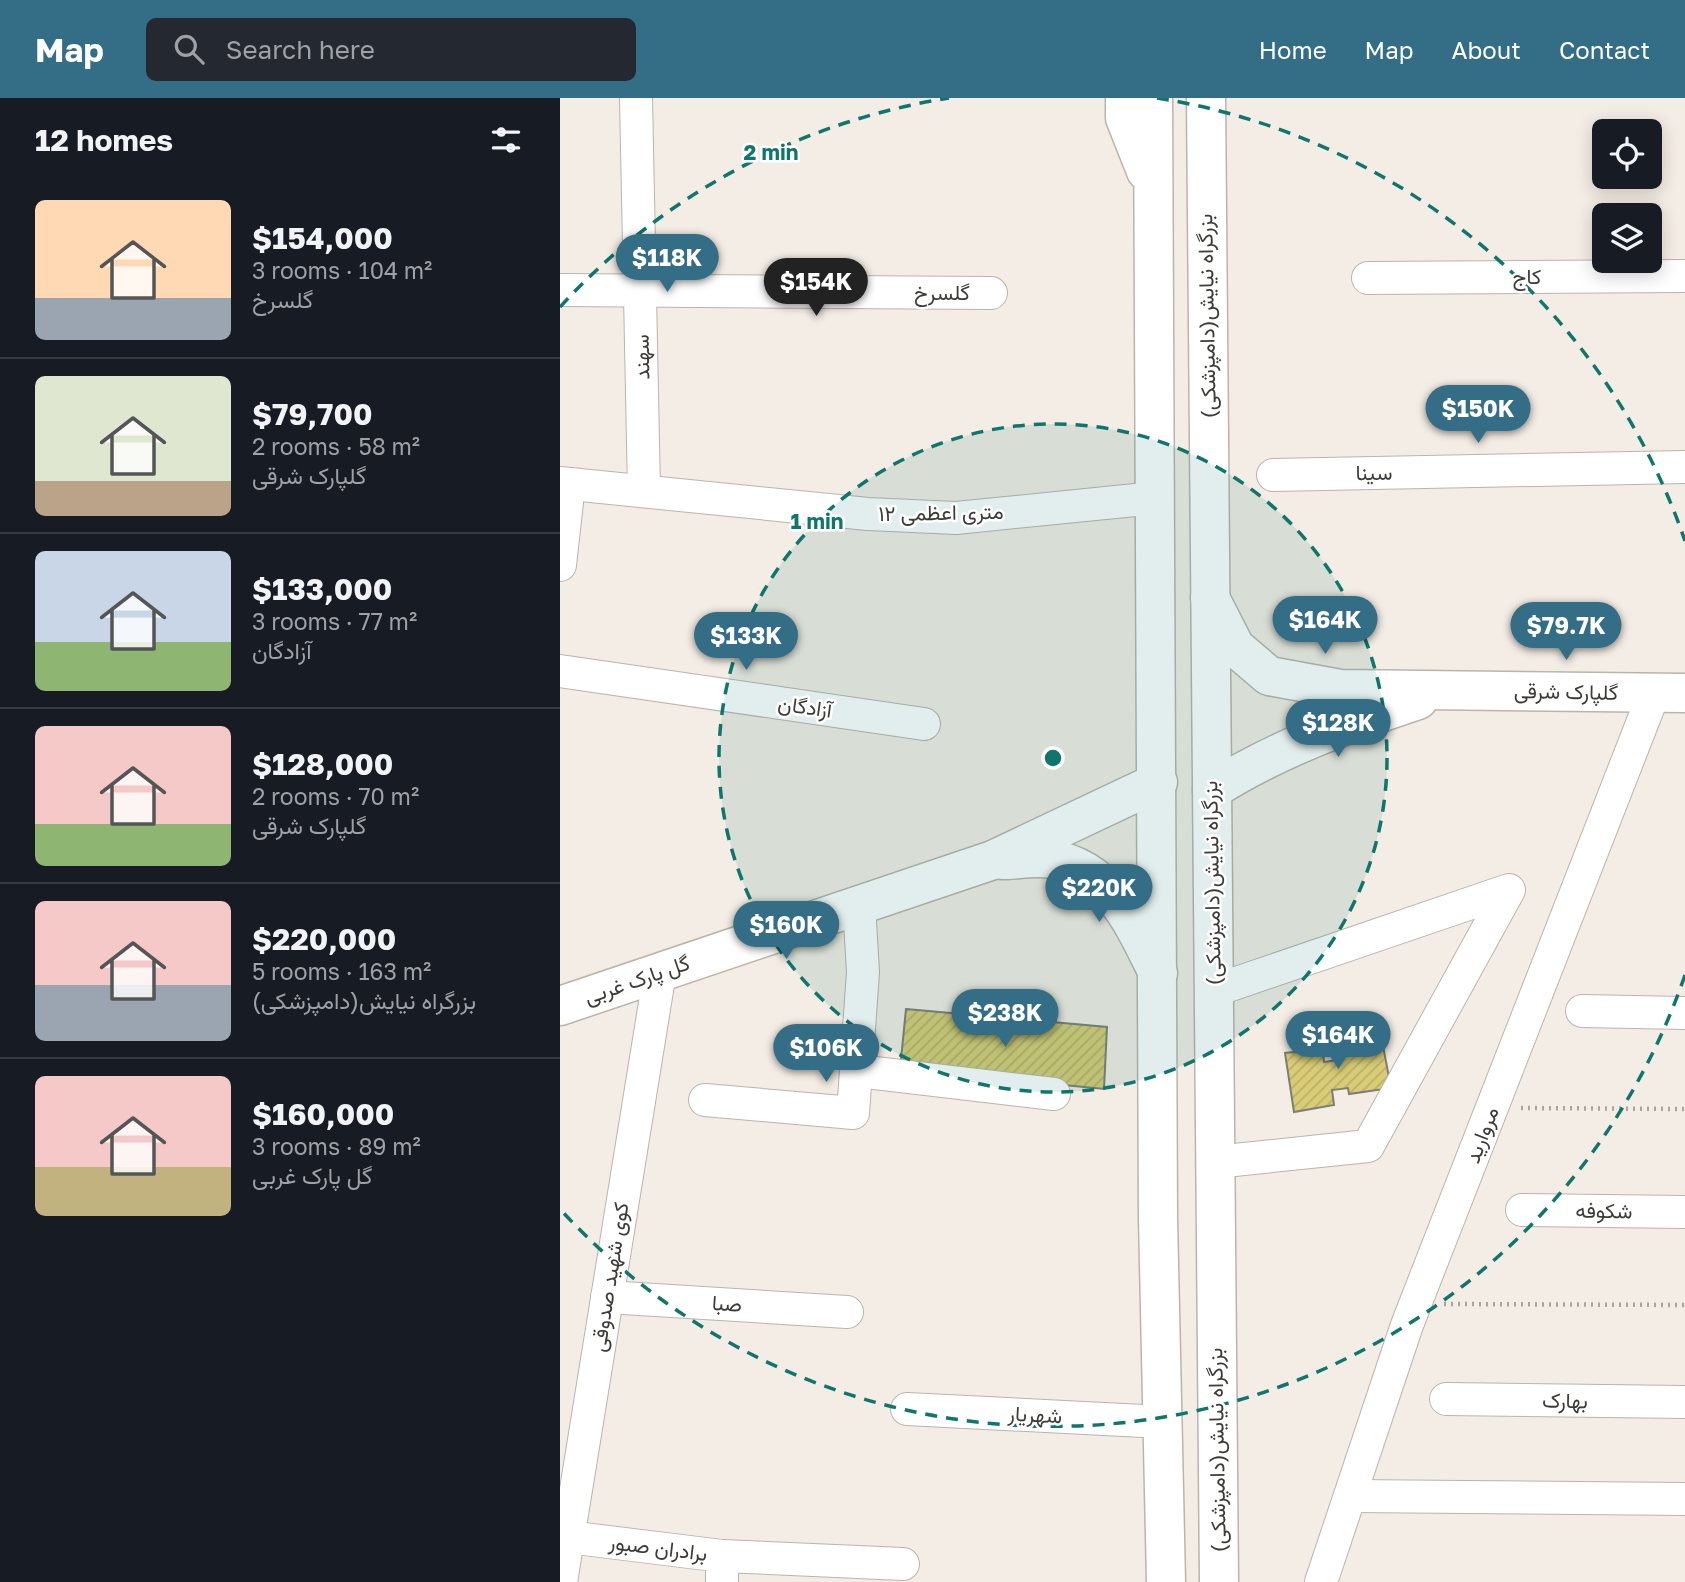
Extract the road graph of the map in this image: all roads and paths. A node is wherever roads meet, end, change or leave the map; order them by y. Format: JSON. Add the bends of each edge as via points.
{"nodes":[{"id":1,"x":635,"y":98,"type":"edge"},
{"id":2,"x":1125,"y":98,"type":"edge"},
{"id":3,"x":1153,"y":98,"type":"edge"},
{"id":4,"x":1206,"y":98,"type":"edge"},
{"id":5,"x":1225,"y":98,"type":"edge"},
{"id":6,"x":1205,"y":184,"type":"junction"},
{"id":7,"x":1154,"y":189,"type":"junction"},
{"id":8,"x":1685,"y":276,"type":"edge"},
{"id":9,"x":1368,"y":278,"type":"dead end"},
{"id":10,"x":560,"y":290,"type":"edge"},
{"id":11,"x":641,"y":291,"type":"junction"},
{"id":12,"x":991,"y":293,"type":"dead end"},
{"id":13,"x":1685,"y":467,"type":"edge"},
{"id":14,"x":1273,"y":475,"type":"dead end"},
{"id":15,"x":564,"y":483,"type":"edge"},
{"id":16,"x":644,"y":491,"type":"junction"},
{"id":17,"x":1155,"y":498,"type":"junction"},
{"id":18,"x":560,"y":565,"type":"edge"},
{"id":19,"x":1210,"y":598,"type":"junction"},
{"id":20,"x":560,"y":671,"type":"edge"},
{"id":21,"x":1447,"y":691,"type":"junction"},
{"id":22,"x":1670,"y":692,"type":"edge"},
{"id":23,"x":925,"y":724,"type":"dead end"},
{"id":24,"x":1158,"y":782,"type":"junction"},
{"id":25,"x":1212,"y":790,"type":"junction"},
{"id":26,"x":993,"y":860,"type":"junction"},
{"id":27,"x":859,"y":905,"type":"junction"},
{"id":28,"x":660,"y":972,"type":"junction"},
{"id":29,"x":1158,"y":973,"type":"junction"},
{"id":30,"x":1213,"y":991,"type":"junction"},
{"id":31,"x":560,"y":1006,"type":"edge"},
{"id":32,"x":1582,"y":1011,"type":"dead end"},
{"id":33,"x":1685,"y":1013,"type":"edge"},
{"id":34,"x":858,"y":1071,"type":"junction"},
{"id":35,"x":1054,"y":1094,"type":"dead end"},
{"id":36,"x":705,"y":1100,"type":"dead end"},
{"id":37,"x":1492,"y":1108,"type":"junction"},
{"id":38,"x":1685,"y":1109,"type":"edge"},
{"id":39,"x":1215,"y":1162,"type":"junction"},
{"id":40,"x":1522,"y":1210,"type":"dead end"},
{"id":41,"x":1685,"y":1212,"type":"edge"},
{"id":42,"x":607,"y":1297,"type":"junction"},
{"id":43,"x":1416,"y":1304,"type":"junction"},
{"id":44,"x":1685,"y":1306,"type":"edge"},
{"id":45,"x":847,"y":1312,"type":"dead end"},
{"id":46,"x":1446,"y":1399,"type":"dead end"},
{"id":47,"x":1685,"y":1402,"type":"edge"},
{"id":48,"x":907,"y":1409,"type":"dead end"},
{"id":49,"x":1163,"y":1422,"type":"junction"},
{"id":50,"x":1350,"y":1496,"type":"junction"},
{"id":51,"x":1685,"y":1499,"type":"edge"},
{"id":52,"x":568,"y":1537,"type":"junction"},
{"id":53,"x":903,"y":1564,"type":"dead end"},
{"id":54,"x":722,"y":1569,"type":"edge"},
{"id":55,"x":561,"y":1582,"type":"edge"},
{"id":56,"x":1166,"y":1582,"type":"edge"},
{"id":57,"x":1219,"y":1582,"type":"edge"},
{"id":58,"x":1321,"y":1582,"type":"edge"}],
"edges":[{"from":1,"to":11,"type":"street","name":"سهند"},
{"from":2,"to":7,"type":"main road","via":[[1125,118]]},
{"from":3,"to":7,"type":"main road"},
{"from":4,"to":6,"type":"main road","name":"بزرگراه نیایش(دامپزشکی)"},
{"from":5,"to":6,"type":"main road"},
{"from":6,"to":19,"type":"main road","name":"بزرگراه نیایش(دامپزشکی)"},
{"from":7,"to":17,"type":"main road"},
{"from":8,"to":9,"type":"street","name":"کاج"},
{"from":10,"to":11,"type":"street","name":"گلسرخ"},
{"from":11,"to":12,"type":"street","name":"گلسرخ"},
{"from":11,"to":16,"type":"street","name":"سهند"},
{"from":13,"to":14,"type":"street","name":"سینا"},
{"from":15,"to":16,"type":"street","name":"۱۲ متری اعظمی"},
{"from":15,"to":18,"type":"street"},
{"from":16,"to":17,"type":"street","name":"۱۲ متری اعظمی","via":[[868,514],[956,518]]},
{"from":17,"to":24,"type":"main road"},
{"from":19,"to":21,"type":"main road","name":"گلپارک شرقی","via":[[1235,647],[1269,676],[1340,689]]},
{"from":19,"to":25,"type":"main road","name":"بزرگراه نیایش(دامپزشکی)"},
{"from":20,"to":23,"type":"street","name":"آزادگان"},
{"from":21,"to":22,"type":"main road","name":"گلپارک شرقی"},
{"from":21,"to":25,"type":"main road","name":"گلپارک شرقی","via":[[1334,728],[1251,765]]},
{"from":22,"to":37,"type":"street","name":"مروارید"},
{"from":24,"to":26,"type":"main road"},
{"from":24,"to":29,"type":"main road"},
{"from":25,"to":30,"type":"main road","name":"بزرگراه نیایش(دامپزشکی)"},
{"from":26,"to":27,"type":"main road","name":"گل پارک غربی"},
{"from":26,"to":29,"type":"main road","via":[[1051,859],[1094,875],[1127,910]]},
{"from":27,"to":28,"type":"main road","name":"گل پارک غربی"},
{"from":27,"to":34,"type":"street","via":[[863,972]]},
{"from":28,"to":31,"type":"main road","name":"گل پارک غربی"},
{"from":28,"to":42,"type":"street","name":"کوی شهید صدوقی"},
{"from":29,"to":49,"type":"main road"},
{"from":30,"to":39,"type":"main road","name":"بزرگراه نیایش(دامپزشکی)"},
{"from":30,"to":39,"type":"street","via":[[1509,890],[1368,1146]]},
{"from":32,"to":33,"type":"street"},
{"from":34,"to":35,"type":"street"},
{"from":34,"to":36,"type":"street","via":[[853,1113]]},
{"from":37,"to":38,"type":"path"},
{"from":37,"to":43,"type":"street","name":"مروارید"},
{"from":39,"to":57,"type":"main road","name":"بزرگراه نیایش(دامپزشکی)"},
{"from":40,"to":41,"type":"street","name":"شکوفه"},
{"from":42,"to":45,"type":"street","name":"صبا"},
{"from":42,"to":52,"type":"street","name":"کوی شهید صدوقی"},
{"from":43,"to":44,"type":"path"},
{"from":43,"to":50,"type":"street","name":"مروارید"},
{"from":46,"to":47,"type":"street","name":"بهارک"},
{"from":48,"to":49,"type":"street","name":"شهریار"},
{"from":49,"to":56,"type":"main road"},
{"from":50,"to":51,"type":"street"},
{"from":50,"to":58,"type":"street","name":"مروارید"},
{"from":52,"to":54,"type":"street","name":"برادران صبور"},
{"from":52,"to":55,"type":"street","name":"کوی شهید صدوقی"},
{"from":53,"to":54,"type":"street","name":"برادران صبور"}]}
